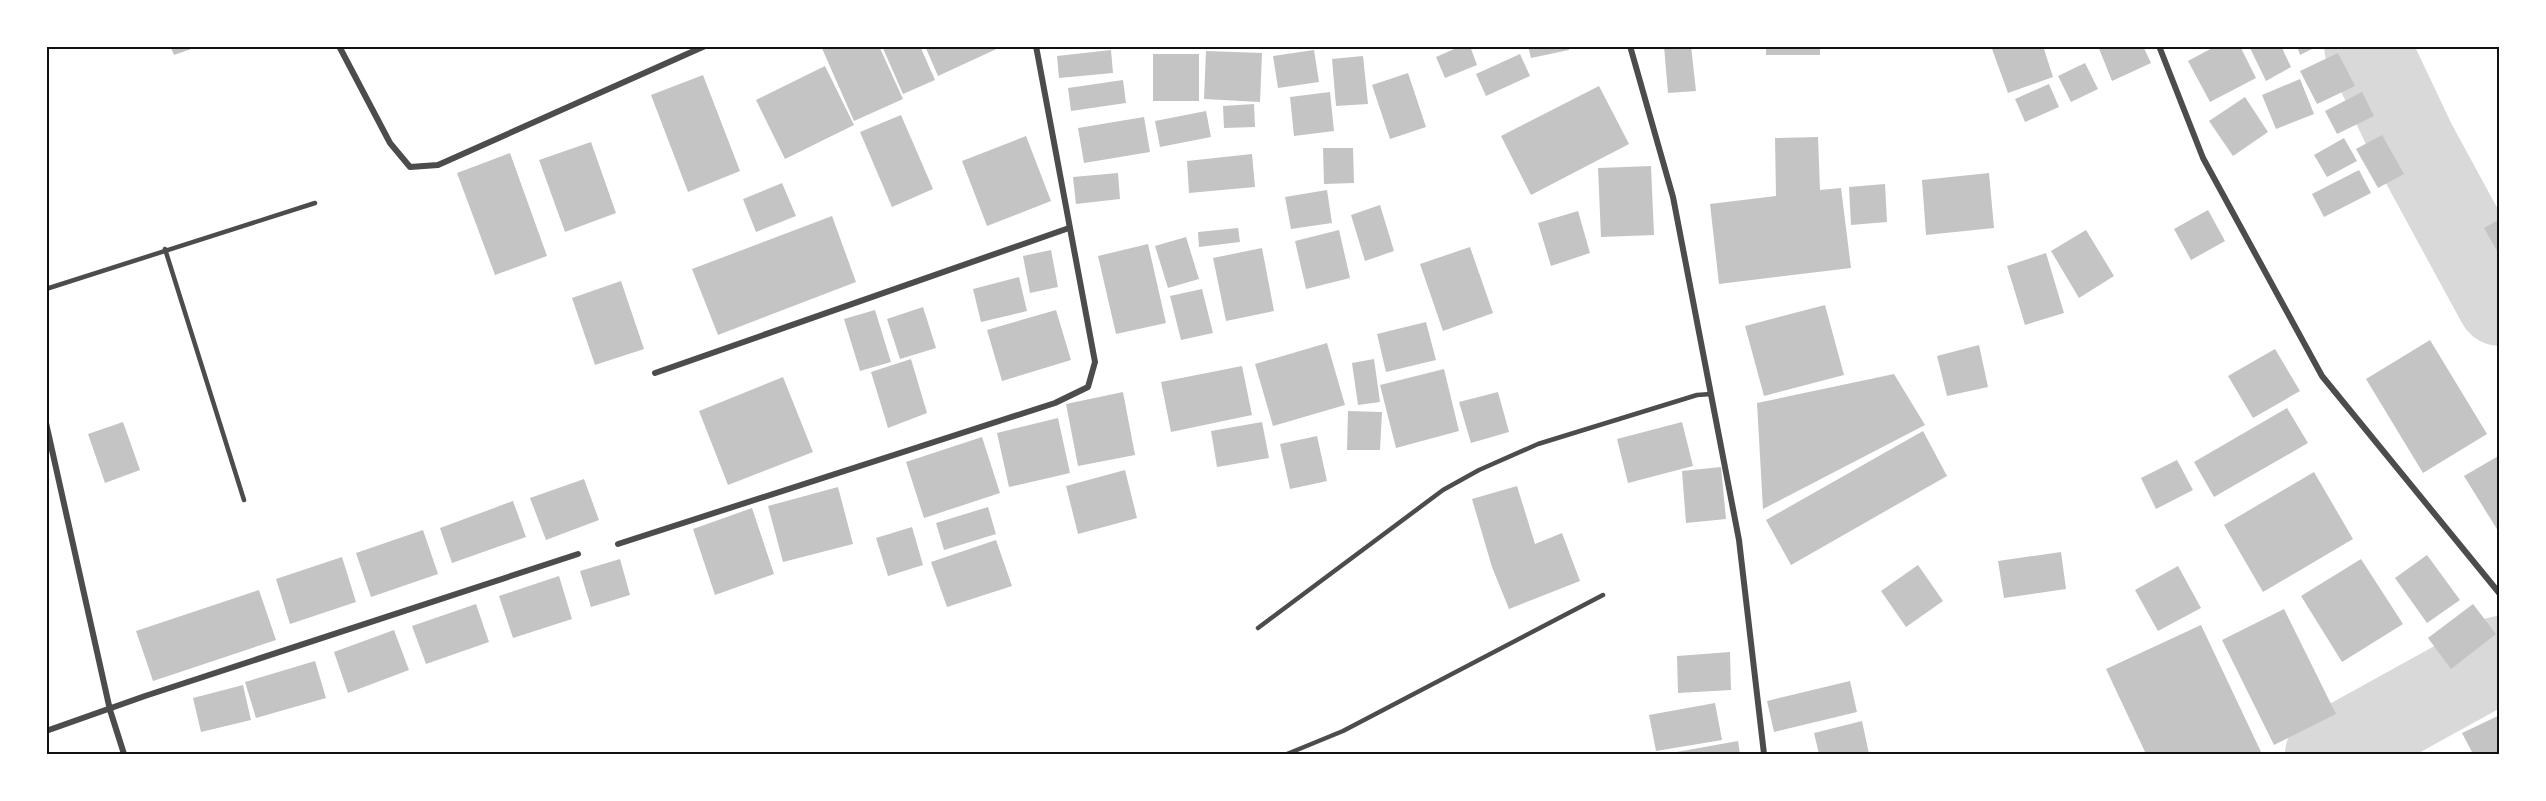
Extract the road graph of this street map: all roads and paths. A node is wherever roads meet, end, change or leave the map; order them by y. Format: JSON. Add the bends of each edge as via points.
{"nodes":[{"id":1,"x":339,"y":46,"type":"edge"},
{"id":2,"x":705,"y":46,"type":"edge"},
{"id":3,"x":1036,"y":46,"type":"edge"},
{"id":4,"x":1630,"y":46,"type":"edge"},
{"id":5,"x":2159,"y":46,"type":"edge"},
{"id":6,"x":315,"y":203,"type":"dead end"},
{"id":7,"x":1069,"y":228,"type":"junction"},
{"id":8,"x":165,"y":249,"type":"junction"},
{"id":9,"x":46,"y":289,"type":"edge"},
{"id":10,"x":655,"y":373,"type":"dead end"},
{"id":11,"x":1711,"y":394,"type":"junction"},
{"id":12,"x":46,"y":423,"type":"edge"},
{"id":13,"x":244,"y":500,"type":"dead end"},
{"id":14,"x":618,"y":544,"type":"dead end"},
{"id":15,"x":578,"y":554,"type":"dead end"},
{"id":16,"x":2499,"y":594,"type":"edge"},
{"id":17,"x":1603,"y":595,"type":"dead end"},
{"id":18,"x":1258,"y":628,"type":"dead end"},
{"id":19,"x":111,"y":710,"type":"junction"},
{"id":20,"x":46,"y":731,"type":"edge"},
{"id":21,"x":124,"y":754,"type":"edge"},
{"id":22,"x":1287,"y":754,"type":"edge"},
{"id":23,"x":1764,"y":754,"type":"edge"}],
"edges":[{"from":1,"to":2,"type":"street","via":[[390,144],[410,167],[438,165]]},
{"from":3,"to":7,"type":"street"},
{"from":4,"to":11,"type":"street","via":[[1673,197]]},
{"from":5,"to":16,"type":"street","via":[[2203,159],[2322,376]]},
{"from":6,"to":8,"type":"lane"},
{"from":7,"to":10,"type":"street"},
{"from":7,"to":14,"type":"street","via":[[1095,362],[1088,387],[1054,403]]},
{"from":8,"to":9,"type":"lane"},
{"from":8,"to":13,"type":"lane"},
{"from":11,"to":18,"type":"lane","via":[[1538,444],[1479,470],[1443,490]]},
{"from":11,"to":23,"type":"street","via":[[1739,540]]},
{"from":12,"to":19,"type":"street"},
{"from":15,"to":19,"type":"street"},
{"from":17,"to":22,"type":"lane","via":[[1342,731]]},
{"from":19,"to":20,"type":"street"},
{"from":19,"to":21,"type":"street"}]}
